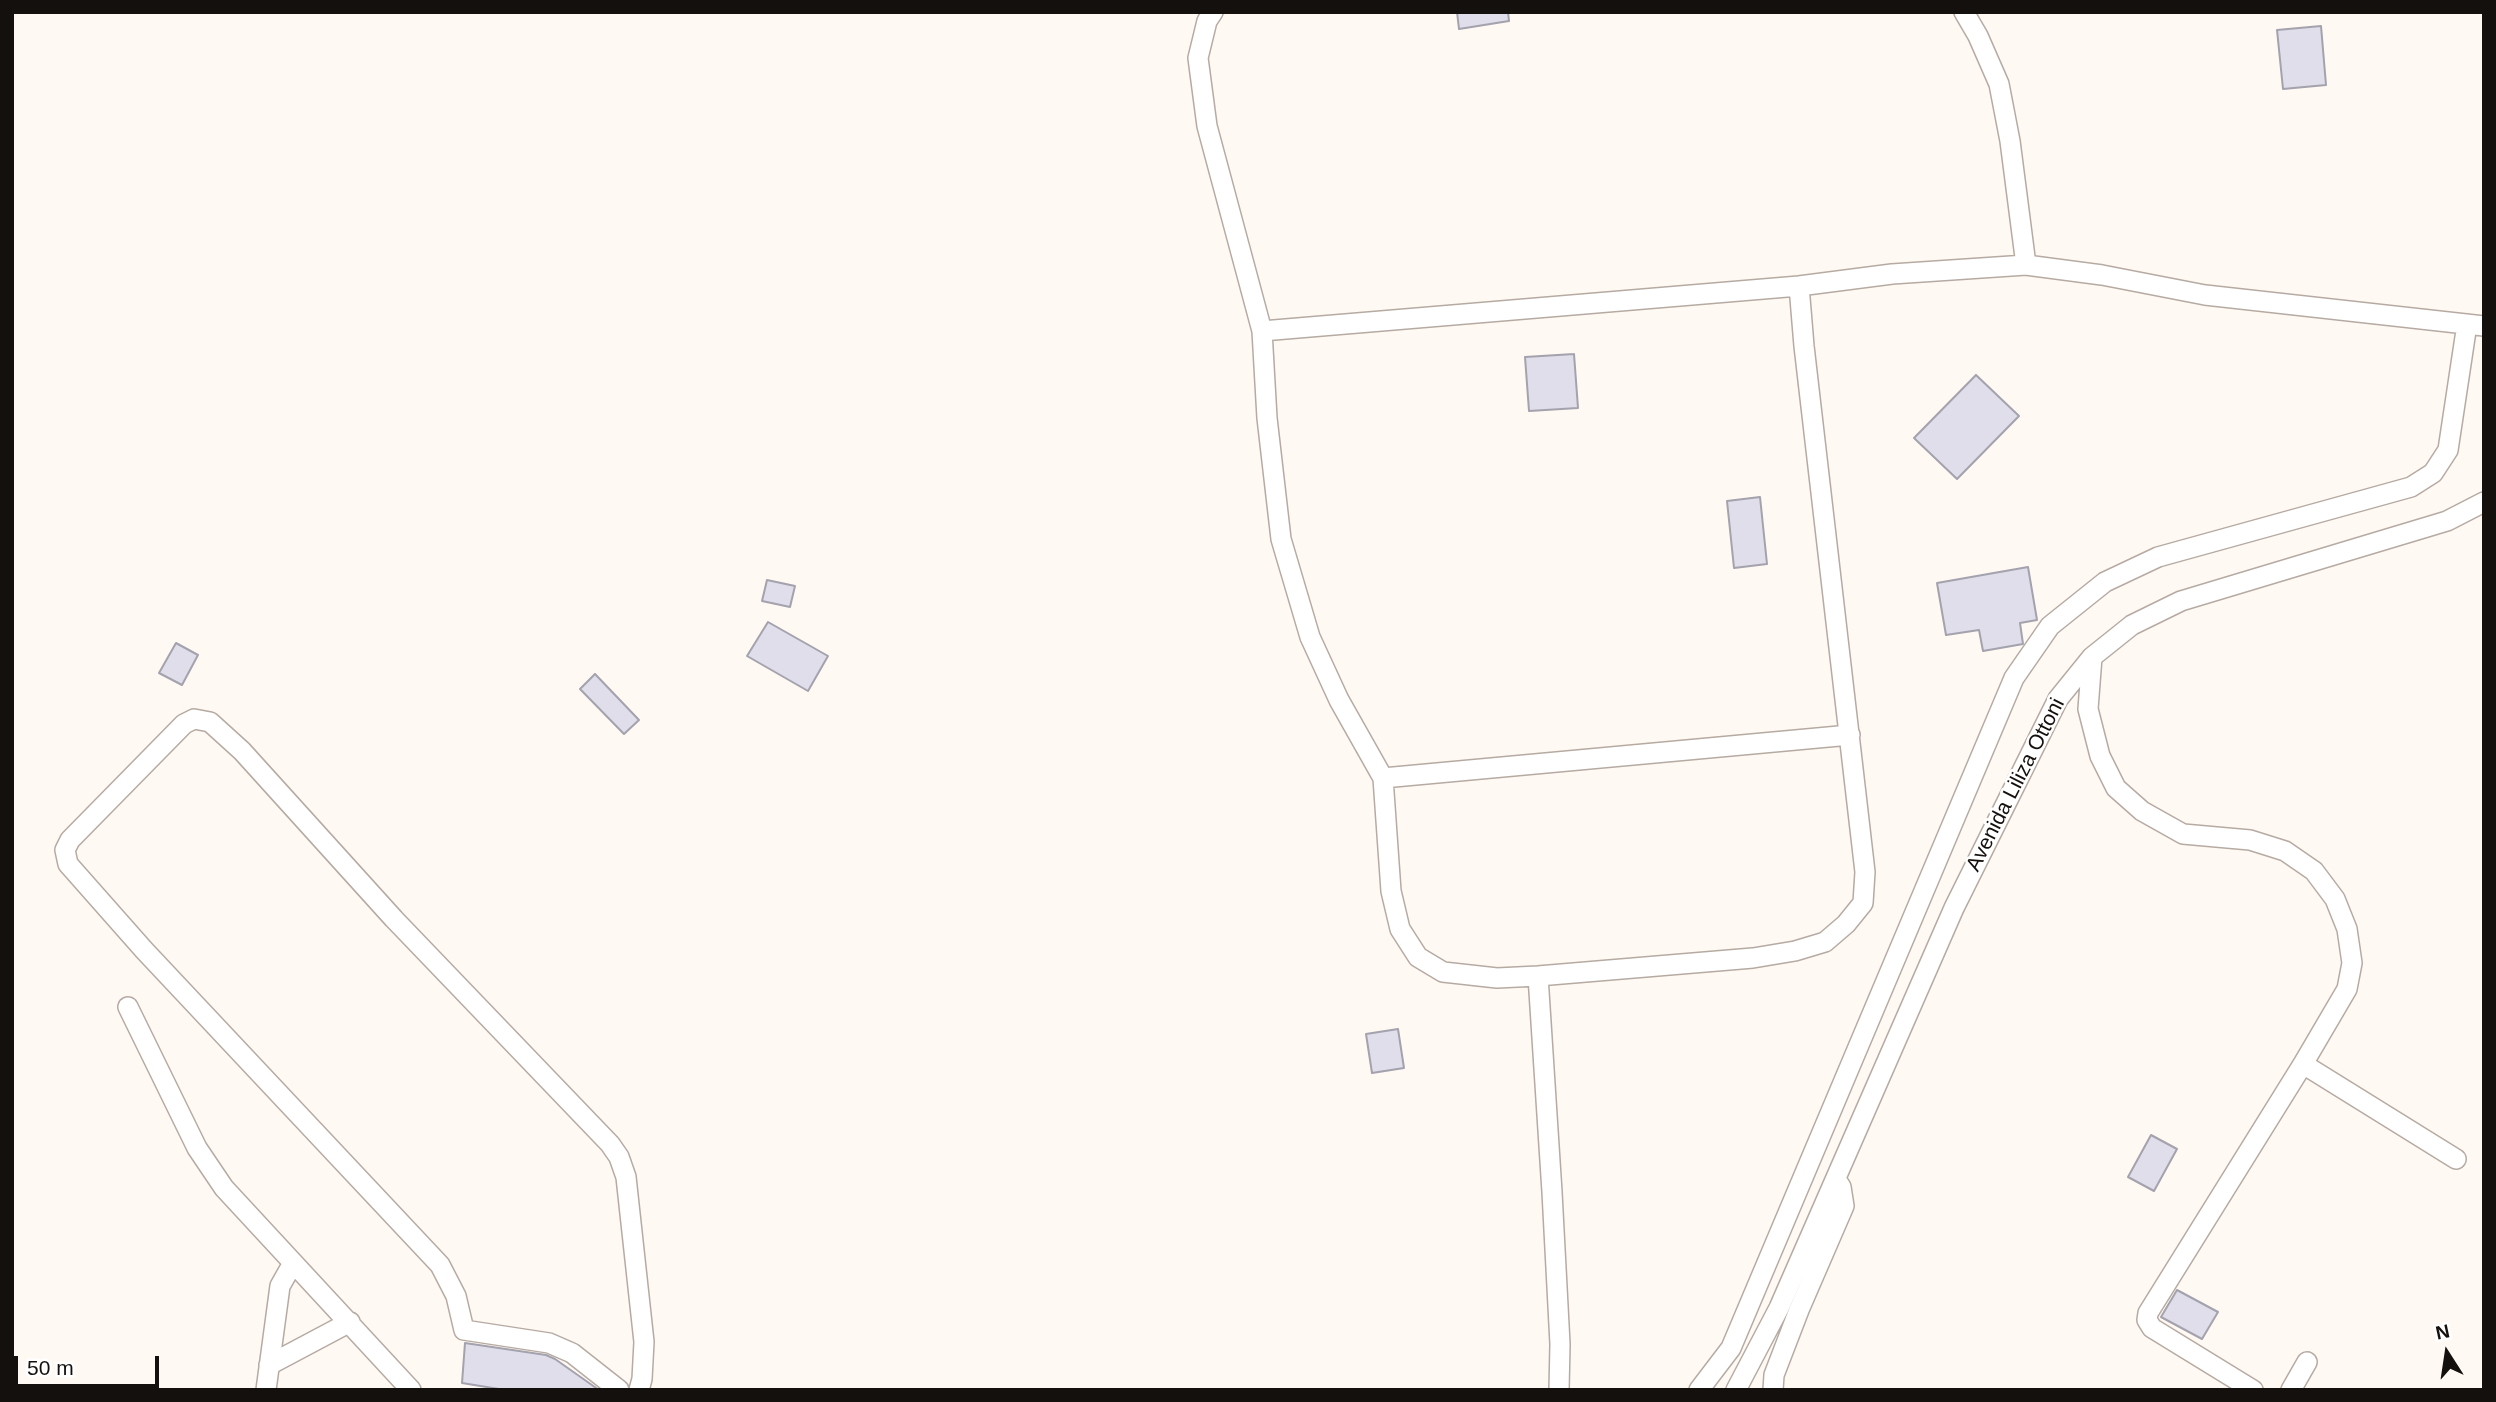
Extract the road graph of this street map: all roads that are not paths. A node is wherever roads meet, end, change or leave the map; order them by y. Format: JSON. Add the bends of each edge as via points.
{"nodes":[{"id":1,"x":1213,"y":12,"type":"edge"},
{"id":2,"x":1964,"y":12,"type":"edge"},
{"id":3,"x":2026,"y":265,"type":"junction"},
{"id":4,"x":1799,"y":286,"type":"junction"},
{"id":5,"x":2475,"y":325,"type":"edge"},
{"id":6,"x":1262,"y":331,"type":"junction"},
{"id":7,"x":2484,"y":502,"type":"edge"},
{"id":8,"x":2092,"y":657,"type":"junction"},
{"id":9,"x":1850,"y":735,"type":"junction"},
{"id":10,"x":1383,"y":778,"type":"junction"},
{"id":11,"x":1538,"y":976,"type":"junction"},
{"id":12,"x":128,"y":1007,"type":"dead end"},
{"id":13,"x":2303,"y":1065,"type":"junction"},
{"id":14,"x":2456,"y":1159,"type":"dead end"},
{"id":15,"x":1836,"y":1179,"type":"junction"},
{"id":16,"x":293,"y":1263,"type":"junction"},
{"id":17,"x":350,"y":1322,"type":"junction"},
{"id":18,"x":2307,"y":1362,"type":"dead end"},
{"id":19,"x":269,"y":1365,"type":"junction"},
{"id":20,"x":266,"y":1390,"type":"edge"},
{"id":21,"x":411,"y":1390,"type":"edge"},
{"id":22,"x":619,"y":1390,"type":"edge"},
{"id":23,"x":639,"y":1390,"type":"edge"},
{"id":24,"x":1559,"y":1390,"type":"edge"},
{"id":25,"x":1699,"y":1390,"type":"edge"},
{"id":26,"x":1736,"y":1390,"type":"edge"},
{"id":27,"x":1773,"y":1390,"type":"edge"},
{"id":28,"x":2253,"y":1390,"type":"edge"},
{"id":29,"x":2291,"y":1390,"type":"edge"}],
"edges":[{"from":1,"to":6,"type":"street","via":[[1198,58],[1207,125]]},
{"from":2,"to":3,"type":"street","via":[[1999,84]]},
{"from":3,"to":4,"type":"street"},
{"from":3,"to":5,"type":"street","via":[[2205,295]]},
{"from":4,"to":6,"type":"street"},
{"from":4,"to":9,"type":"street"},
{"from":5,"to":25,"type":"street","via":[[2448,450],[2433,473],[2411,487],[2158,557],[2105,582],[2050,626],[2014,678],[1731,1348]]},
{"from":6,"to":10,"type":"street","via":[[1281,539],[1310,637]]},
{"from":7,"to":8,"type":"street","name":"Avenida Liliza Ottoni","via":[[2447,521],[2180,601],[2132,625]]},
{"from":8,"to":13,"type":"street","via":[[2088,709],[2100,756],[2116,788],[2142,811],[2183,834],[2250,840],[2285,851],[2314,871],[2335,899],[2347,929],[2352,963],[2347,989]]},
{"from":8,"to":15,"type":"street","name":"Avenida Liliza Ottoni","via":[[2058,699],[1960,896]]},
{"from":9,"to":10,"type":"street"},
{"from":9,"to":11,"type":"street","via":[[1865,872],[1863,903],[1825,942],[1753,958]]},
{"from":10,"to":11,"type":"street","via":[[1391,891],[1400,929],[1418,957],[1443,972],[1497,978]]},
{"from":11,"to":24,"type":"street"},
{"from":12,"to":16,"type":"street","via":[[197,1148],[224,1188]]},
{"from":13,"to":14,"type":"street"},
{"from":13,"to":28,"type":"street","via":[[2148,1313],[2152,1328]]},
{"from":15,"to":26,"type":"street","name":"Avenida Liliza Ottoni","via":[[1779,1308]]},
{"from":15,"to":27,"type":"street","via":[[1844,1206],[1799,1310],[1774,1375]]},
{"from":16,"to":17,"type":"street"},
{"from":16,"to":19,"type":"street","via":[[280,1286]]},
{"from":17,"to":19,"type":"street"},
{"from":17,"to":21,"type":"street"},
{"from":18,"to":29,"type":"street"},
{"from":19,"to":20,"type":"street"},
{"from":22,"to":23,"type":"street","via":[[572,1353],[549,1343],[464,1330],[456,1296],[440,1265],[68,864],[65,850],[70,841],[184,723],[194,719],[210,722],[242,751],[619,1157],[626,1177],[644,1342]]}]}
